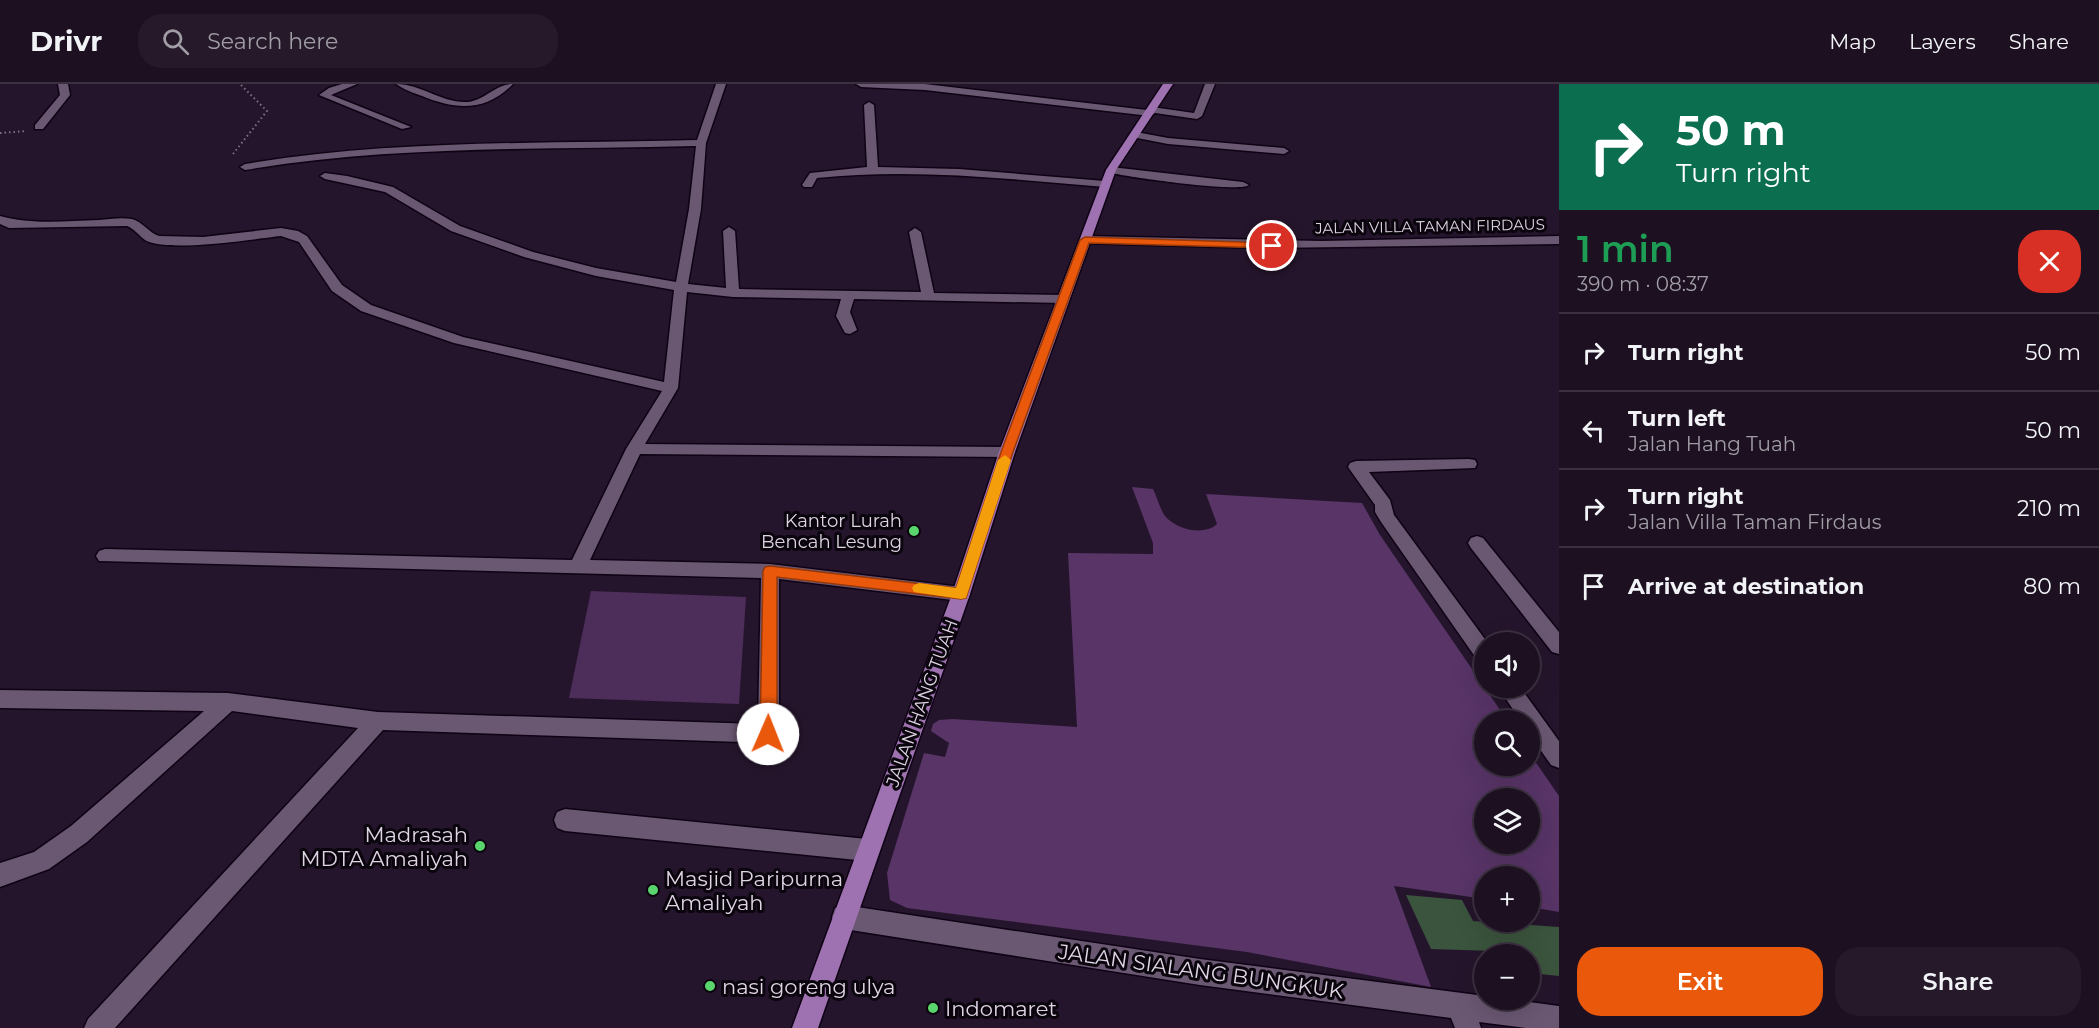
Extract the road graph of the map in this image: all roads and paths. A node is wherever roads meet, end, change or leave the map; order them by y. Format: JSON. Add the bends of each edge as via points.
{"nodes":[{"id":1,"x":63,"y":84,"type":"edge"},
{"id":2,"x":240,"y":84,"type":"edge"},
{"id":3,"x":352,"y":84,"type":"edge"},
{"id":4,"x":401,"y":84,"type":"edge"},
{"id":5,"x":508,"y":84,"type":"edge"},
{"id":6,"x":721,"y":84,"type":"edge"},
{"id":7,"x":861,"y":84,"type":"edge"},
{"id":8,"x":1168,"y":84,"type":"edge"},
{"id":9,"x":1210,"y":84,"type":"edge"},
{"id":10,"x":869,"y":105,"type":"dead end"},
{"id":11,"x":1151,"y":111,"type":"junction"},
{"id":12,"x":39,"y":127,"type":"joint"},
{"id":13,"x":406,"y":127,"type":"dead end"},
{"id":14,"x":0,"y":133,"type":"edge"},
{"id":15,"x":1136,"y":135,"type":"junction"},
{"id":16,"x":701,"y":143,"type":"junction"},
{"id":17,"x":1284,"y":152,"type":"dead end"},
{"id":18,"x":233,"y":154,"type":"dead end"},
{"id":19,"x":245,"y":167,"type":"dead end"},
{"id":20,"x":873,"y":171,"type":"junction"},
{"id":21,"x":325,"y":176,"type":"dead end"},
{"id":22,"x":1108,"y":177,"type":"junction"},
{"id":23,"x":808,"y":185,"type":"dead end"},
{"id":24,"x":1243,"y":185,"type":"dead end"},
{"id":25,"x":0,"y":220,"type":"edge"},
{"id":26,"x":729,"y":231,"type":"dead end"},
{"id":27,"x":915,"y":232,"type":"dead end"},
{"id":28,"x":1085,"y":240,"type":"junction"},
{"id":29,"x":1559,"y":240,"type":"edge"},
{"id":30,"x":681,"y":288,"type":"junction"},
{"id":31,"x":733,"y":293,"type":"junction"},
{"id":32,"x":850,"y":295,"type":"junction"},
{"id":33,"x":928,"y":296,"type":"junction"},
{"id":34,"x":1063,"y":299,"type":"junction"},
{"id":35,"x":850,"y":330,"type":"dead end"},
{"id":36,"x":671,"y":388,"type":"junction"},
{"id":37,"x":634,"y":449,"type":"junction"},
{"id":38,"x":1007,"y":452,"type":"junction"},
{"id":39,"x":1469,"y":464,"type":"dead end"},
{"id":40,"x":1477,"y":543,"type":"dead end"},
{"id":41,"x":105,"y":556,"type":"dead end"},
{"id":42,"x":578,"y":567,"type":"junction"},
{"id":43,"x":770,"y":571,"type":"junction"},
{"id":44,"x":961,"y":594,"type":"junction"},
{"id":45,"x":1474,"y":639,"type":"edge"},
{"id":46,"x":1559,"y":646,"type":"edge"},
{"id":47,"x":1516,"y":698,"type":"edge"},
{"id":48,"x":0,"y":699,"type":"edge"},
{"id":49,"x":228,"y":702,"type":"junction"},
{"id":50,"x":378,"y":721,"type":"junction"},
{"id":51,"x":1559,"y":758,"type":"edge"},
{"id":52,"x":565,"y":819,"type":"dead end"},
{"id":53,"x":867,"y":850,"type":"junction"},
{"id":54,"x":0,"y":875,"type":"edge"},
{"id":55,"x":844,"y":917,"type":"junction"},
{"id":56,"x":1465,"y":1018,"type":"edge"},
{"id":57,"x":1559,"y":1019,"type":"edge"},
{"id":58,"x":97,"y":1028,"type":"edge"},
{"id":59,"x":805,"y":1028,"type":"edge"}],
"edges":[{"from":1,"to":12,"type":"street","via":[[65,95]]},
{"from":2,"to":18,"type":"path","via":[[267,111]]},
{"from":3,"to":13,"type":"street","via":[[324,95]]},
{"from":4,"to":5,"type":"street","via":[[466,105],[484,100]]},
{"from":6,"to":16,"type":"street"},
{"from":7,"to":11,"type":"street"},
{"from":8,"to":11,"type":"main road","name":"JALAN HANG TUAH"},
{"from":9,"to":11,"type":"street","via":[[1197,116]]},
{"from":10,"to":20,"type":"street"},
{"from":11,"to":15,"type":"main road","name":"JALAN HANG TUAH"},
{"from":12,"to":14,"type":"path"},
{"from":15,"to":17,"type":"street"},
{"from":15,"to":22,"type":"main road","name":"JALAN HANG TUAH"},
{"from":16,"to":19,"type":"street","via":[[402,150],[304,157]]},
{"from":16,"to":30,"type":"street"},
{"from":20,"to":22,"type":"street"},
{"from":20,"to":23,"type":"street","via":[[814,175]]},
{"from":21,"to":30,"type":"street","via":[[366,182],[388,190],[459,230],[503,246]]},
{"from":22,"to":24,"type":"street"},
{"from":22,"to":28,"type":"main road","name":"JALAN HANG TUAH"},
{"from":25,"to":36,"type":"street","via":[[9,224],[48,225],[129,222],[158,240],[294,234],[303,239],[337,288],[366,308],[459,340]]},
{"from":26,"to":31,"type":"street"},
{"from":27,"to":33,"type":"street"},
{"from":28,"to":29,"type":"street","name":"JALAN VILLA TAMAN FIRDAUS","via":[[1274,246]]},
{"from":28,"to":34,"type":"main road","name":"JALAN HANG TUAH"},
{"from":30,"to":31,"type":"street"},
{"from":30,"to":36,"type":"street"},
{"from":31,"to":32,"type":"street"},
{"from":32,"to":33,"type":"street"},
{"from":32,"to":35,"type":"street","via":[[842,311]]},
{"from":33,"to":34,"type":"street"},
{"from":34,"to":38,"type":"main road","name":"JALAN HANG TUAH"},
{"from":36,"to":37,"type":"street"},
{"from":37,"to":38,"type":"street"},
{"from":37,"to":42,"type":"street"},
{"from":38,"to":44,"type":"main road","name":"JALAN HANG TUAH"},
{"from":39,"to":45,"type":"street","via":[[1369,467],[1395,503],[1384,512]]},
{"from":40,"to":46,"type":"street"},
{"from":41,"to":42,"type":"street"},
{"from":42,"to":43,"type":"street"},
{"from":43,"to":44,"type":"street"},
{"from":43,"to":50,"type":"street","via":[[768,734]]},
{"from":44,"to":53,"type":"main road","name":"JALAN HANG TUAH"},
{"from":47,"to":51,"type":"street"},
{"from":48,"to":49,"type":"street"},
{"from":49,"to":50,"type":"street"},
{"from":49,"to":54,"type":"street","via":[[79,834],[41,861]]},
{"from":50,"to":58,"type":"street"},
{"from":52,"to":53,"type":"street"},
{"from":53,"to":55,"type":"main road","name":"JALAN HANG TUAH"},
{"from":55,"to":56,"type":"street","name":"JALAN SIALANG BUNGKUK"},
{"from":55,"to":59,"type":"main road","name":"JALAN HANG TUAH"},
{"from":56,"to":57,"type":"street","name":"JALAN SIALANG BUNGKUK"}]}
